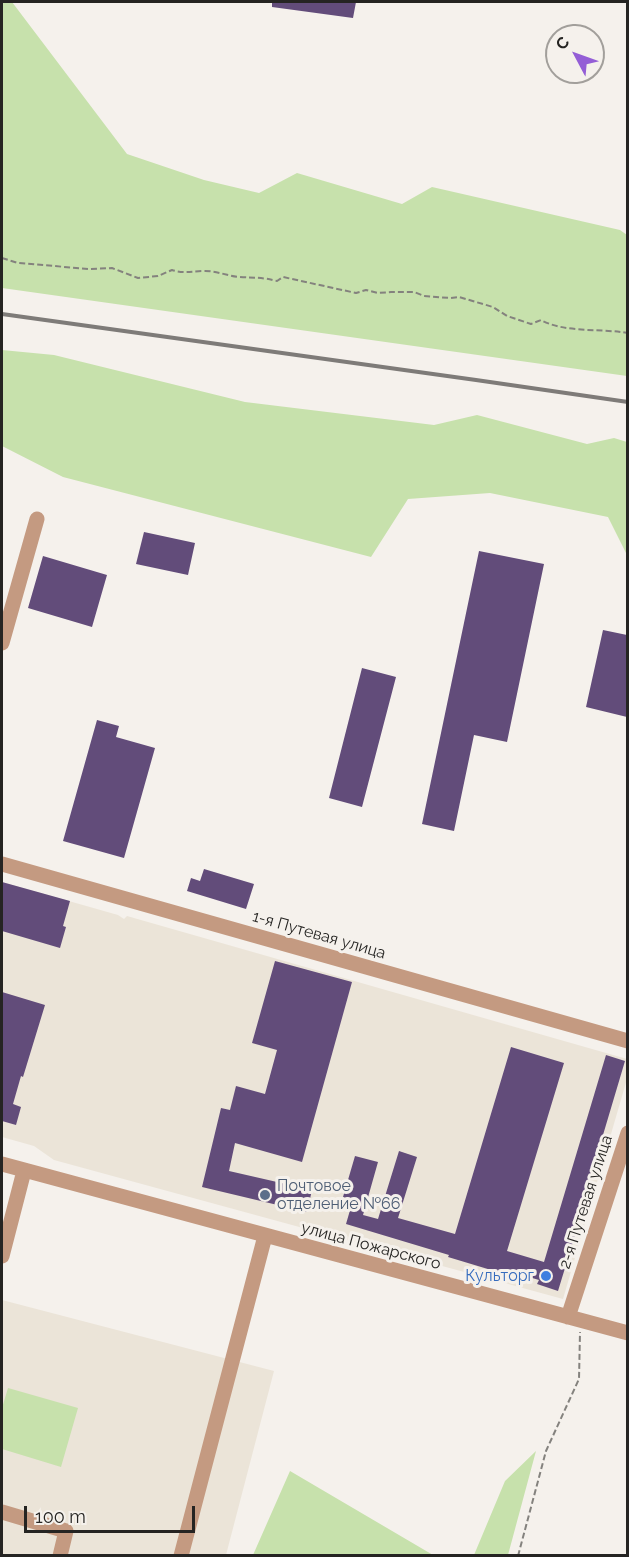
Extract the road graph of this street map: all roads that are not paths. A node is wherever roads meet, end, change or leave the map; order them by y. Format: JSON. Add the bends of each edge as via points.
{"nodes":[{"id":1,"x":37,"y":519,"type":"dead end"},
{"id":2,"x":2,"y":644,"type":"edge"},
{"id":3,"x":2,"y":864,"type":"edge"},
{"id":4,"x":627,"y":1041,"type":"edge"},
{"id":5,"x":627,"y":1133,"type":"edge"},
{"id":6,"x":2,"y":1164,"type":"edge"},
{"id":7,"x":24,"y":1171,"type":"junction"},
{"id":8,"x":265,"y":1236,"type":"junction"},
{"id":9,"x":2,"y":1256,"type":"edge"},
{"id":10,"x":574,"y":1319,"type":"junction"},
{"id":11,"x":627,"y":1333,"type":"edge"},
{"id":12,"x":2,"y":1512,"type":"edge"},
{"id":13,"x":60,"y":1556,"type":"edge"},
{"id":14,"x":181,"y":1556,"type":"edge"}],
"edges":[{"from":1,"to":2,"type":"street"},
{"from":3,"to":4,"type":"street","name":"1-я Путевая улица"},
{"from":5,"to":10,"type":"street","name":"2-я Путевая улица"},
{"from":6,"to":7,"type":"street","name":"улица Пожарского"},
{"from":7,"to":8,"type":"street","name":"улица Пожарского"},
{"from":7,"to":9,"type":"street"},
{"from":8,"to":10,"type":"street","name":"улица Пожарского"},
{"from":8,"to":14,"type":"street"},
{"from":10,"to":11,"type":"street","name":"улица Пожарского"},
{"from":12,"to":13,"type":"street","via":[[66,1532]]}]}
